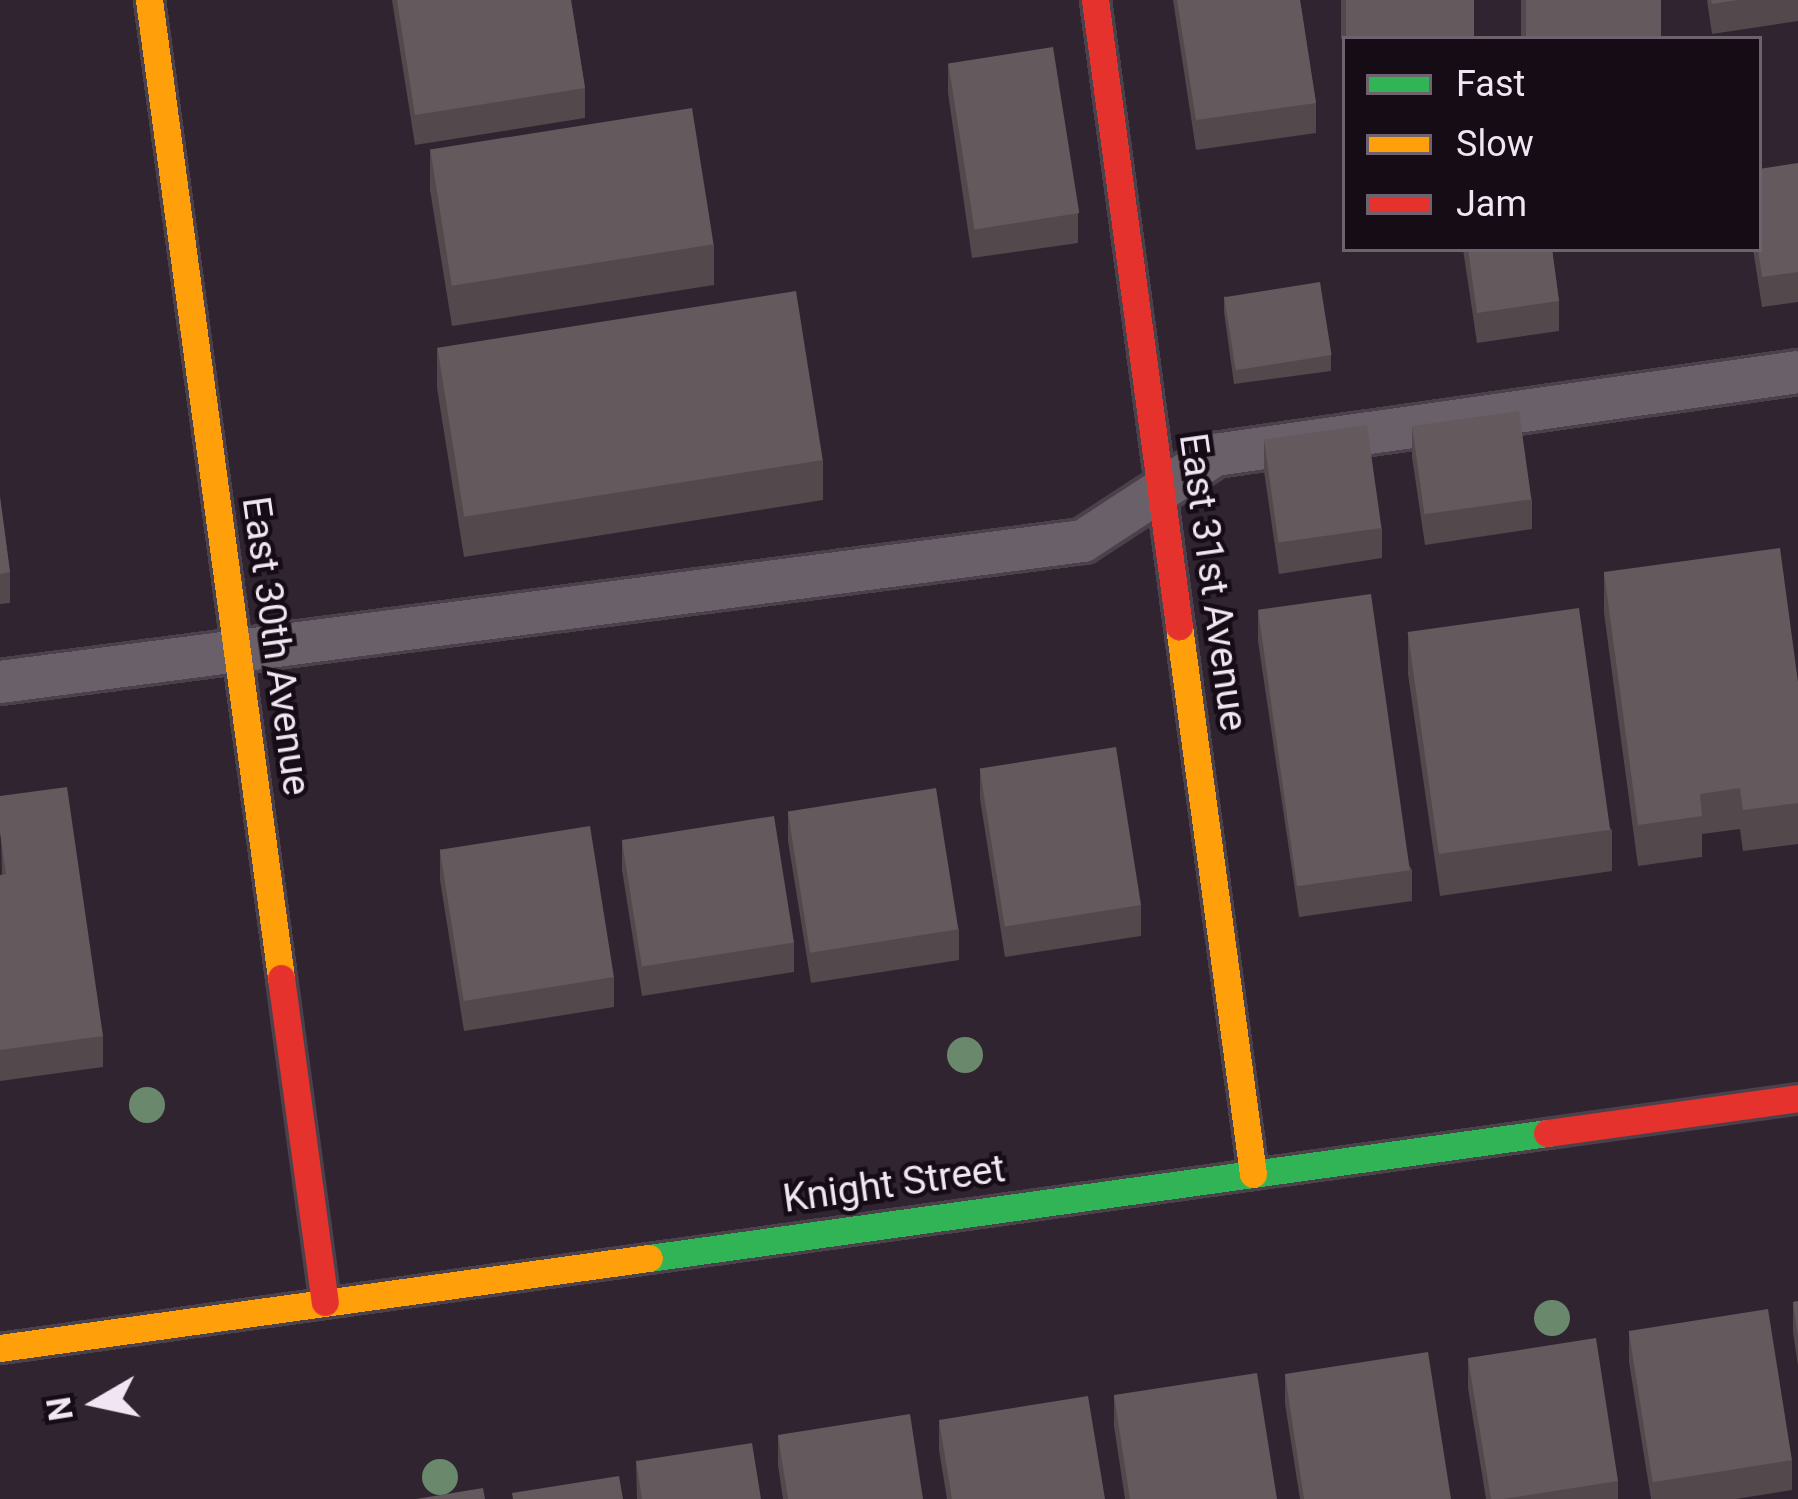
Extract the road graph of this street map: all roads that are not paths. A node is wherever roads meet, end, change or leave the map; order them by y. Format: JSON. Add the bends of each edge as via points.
{"nodes":[{"id":1,"x":148,"y":0,"type":"edge"},
{"id":2,"x":1095,"y":0,"type":"edge"},
{"id":3,"x":1798,"y":372,"type":"edge"},
{"id":4,"x":1161,"y":492,"type":"junction"},
{"id":5,"x":236,"y":645,"type":"junction"},
{"id":6,"x":0,"y":682,"type":"edge"},
{"id":7,"x":1798,"y":1098,"type":"edge"},
{"id":8,"x":1252,"y":1174,"type":"junction"},
{"id":9,"x":326,"y":1302,"type":"junction"},
{"id":10,"x":0,"y":1348,"type":"edge"}],
"edges":[{"from":1,"to":5,"type":"street","name":"East 30th Avenue"},
{"from":2,"to":4,"type":"street","name":"East 31st Avenue"},
{"from":3,"to":4,"type":"lane","via":[[1215,455]]},
{"from":4,"to":5,"type":"lane","via":[[1083,541],[341,644]]},
{"from":4,"to":8,"type":"street","name":"East 31st Avenue"},
{"from":5,"to":6,"type":"lane"},
{"from":5,"to":9,"type":"street","name":"East 30th Avenue"},
{"from":7,"to":8,"type":"street","name":"Knight Street"},
{"from":8,"to":9,"type":"street","name":"Knight Street"},
{"from":9,"to":10,"type":"street","name":"Knight Street"}]}
